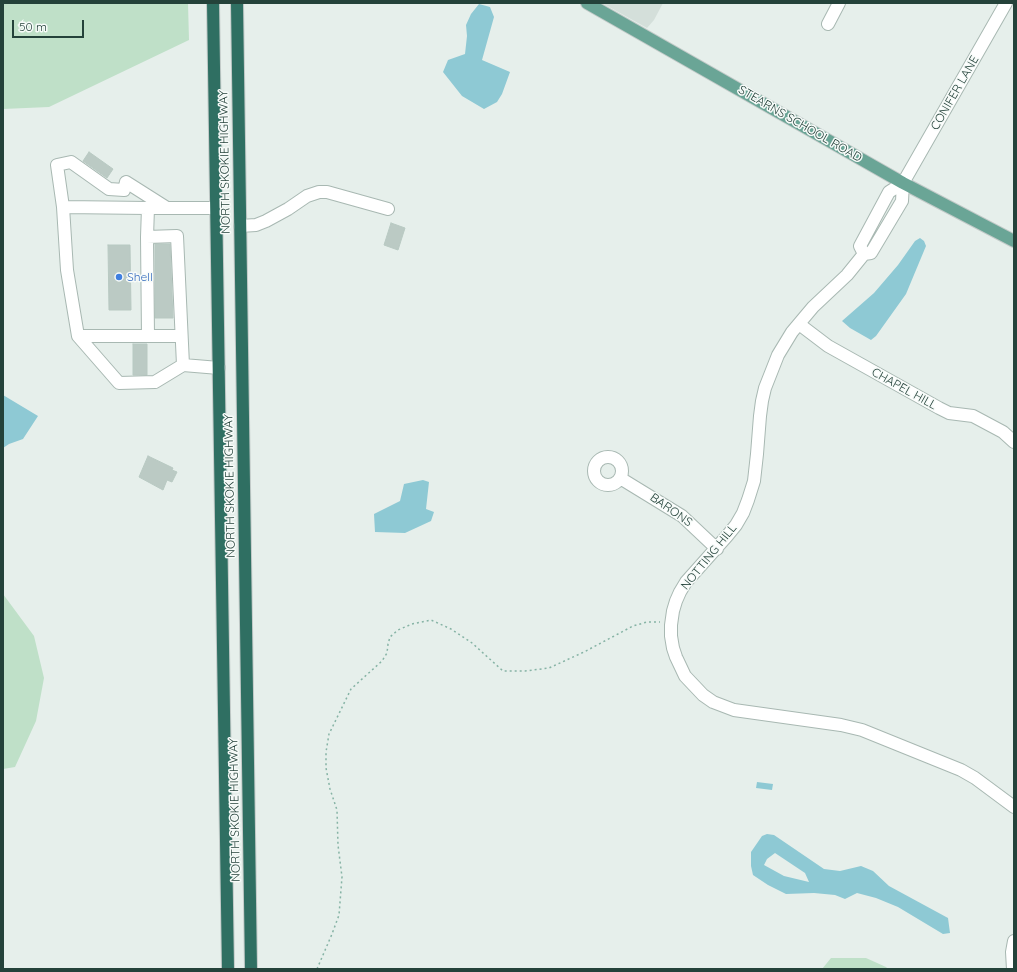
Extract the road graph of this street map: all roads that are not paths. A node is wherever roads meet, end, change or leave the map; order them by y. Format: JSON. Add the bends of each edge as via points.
{"nodes":[{"id":1,"x":213,"y":3,"type":"edge"},
{"id":2,"x":237,"y":3,"type":"edge"},
{"id":3,"x":587,"y":3,"type":"edge"},
{"id":4,"x":839,"y":3,"type":"edge"},
{"id":5,"x":1006,"y":3,"type":"edge"},
{"id":6,"x":828,"y":24,"type":"dead end"},
{"id":7,"x":903,"y":182,"type":"junction"},
{"id":8,"x":64,"y":207,"type":"junction"},
{"id":9,"x":148,"y":208,"type":"junction"},
{"id":10,"x":167,"y":208,"type":"junction"},
{"id":11,"x":216,"y":208,"type":"junction"},
{"id":12,"x":388,"y":209,"type":"dead end"},
{"id":13,"x":240,"y":226,"type":"junction"},
{"id":14,"x":147,"y":237,"type":"junction"},
{"id":15,"x":1014,"y":241,"type":"edge"},
{"id":16,"x":799,"y":324,"type":"junction"},
{"id":17,"x":78,"y":336,"type":"junction"},
{"id":18,"x":148,"y":336,"type":"junction"},
{"id":19,"x":181,"y":336,"type":"junction"},
{"id":20,"x":183,"y":365,"type":"junction"},
{"id":21,"x":219,"y":368,"type":"junction"},
{"id":22,"x":1014,"y":442,"type":"edge"},
{"id":23,"x":620,"y":478,"type":"dead end"},
{"id":24,"x":716,"y":549,"type":"junction"},
{"id":25,"x":1014,"y":807,"type":"edge"},
{"id":26,"x":1014,"y":941,"type":"edge"},
{"id":27,"x":228,"y":969,"type":"edge"},
{"id":28,"x":251,"y":969,"type":"edge"},
{"id":29,"x":1013,"y":969,"type":"edge"}],
"edges":[{"from":1,"to":11,"type":"highway","name":"NORTH SKOKIE HIGHWAY"},
{"from":2,"to":13,"type":"highway","name":"NORTH SKOKIE HIGHWAY"},
{"from":3,"to":7,"type":"main road","name":"STEARNS SCHOOL ROAD"},
{"from":4,"to":6,"type":"street"},
{"from":5,"to":7,"type":"street","name":"CONIFER LANE"},
{"from":7,"to":15,"type":"main road","name":"STEARNS SCHOOL ROAD"},
{"from":7,"to":16,"type":"street","name":"NOTTING HILL","via":[[902,201],[871,253],[864,254]]},
{"from":8,"to":9,"type":"street"},
{"from":8,"to":10,"type":"street","via":[[57,165],[71,162],[109,189],[124,190],[126,182]]},
{"from":8,"to":17,"type":"street","via":[[67,270]]},
{"from":9,"to":10,"type":"street"},
{"from":9,"to":14,"type":"street"},
{"from":10,"to":11,"type":"street"},
{"from":11,"to":21,"type":"highway","name":"NORTH SKOKIE HIGHWAY"},
{"from":12,"to":13,"type":"street","via":[[319,192],[307,196],[288,210],[266,221],[256,225]]},
{"from":13,"to":28,"type":"highway","name":"NORTH SKOKIE HIGHWAY"},
{"from":14,"to":18,"type":"street"},
{"from":14,"to":19,"type":"street","via":[[177,236]]},
{"from":16,"to":22,"type":"street","name":"CHAPEL HILL","via":[[828,346],[939,408],[949,413],[973,416],[1003,432]]},
{"from":16,"to":24,"type":"street","name":"NOTTING HILL","via":[[778,355],[765,388],[754,481],[748,500],[736,525]]},
{"from":17,"to":18,"type":"street"},
{"from":17,"to":20,"type":"street","via":[[119,383],[155,382]]},
{"from":18,"to":19,"type":"street"},
{"from":19,"to":20,"type":"street"},
{"from":20,"to":21,"type":"street"},
{"from":21,"to":27,"type":"highway","name":"NORTH SKOKIE HIGHWAY"},
{"from":23,"to":24,"type":"street","name":"BARONS","via":[[682,516]]},
{"from":24,"to":25,"type":"street","name":"NOTTING HILL","via":[[686,582],[676,601],[671,625],[676,657],[685,676],[703,695],[734,710],[862,730],[961,770]]},
{"from":26,"to":29,"type":"street"}]}
